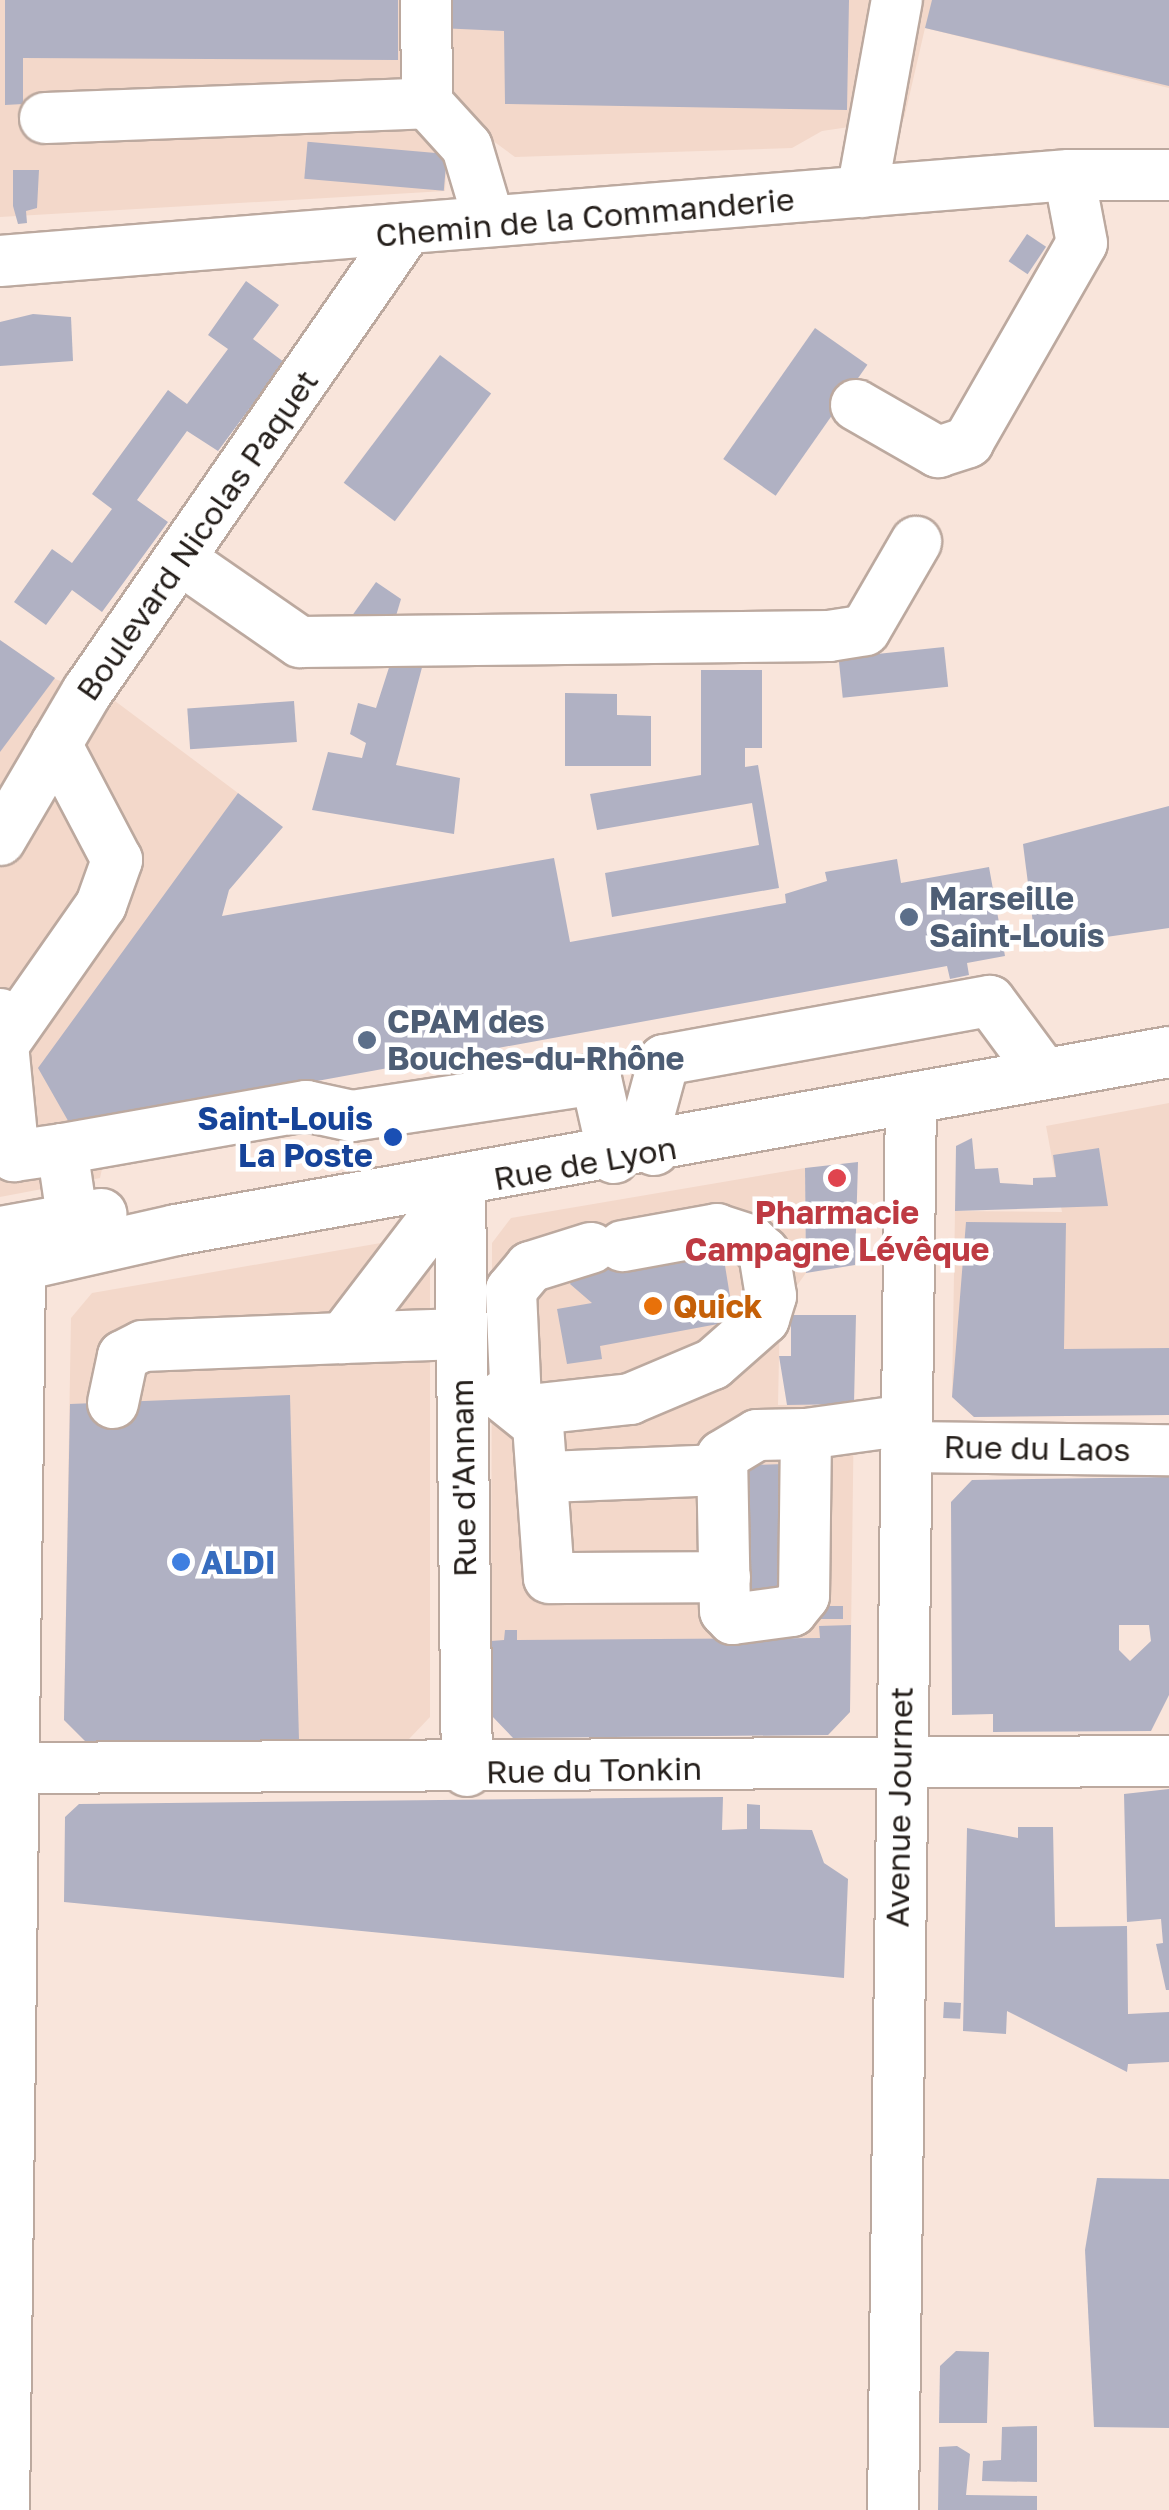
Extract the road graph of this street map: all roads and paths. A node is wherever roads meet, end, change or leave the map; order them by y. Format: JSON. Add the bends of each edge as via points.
{"nodes":[{"id":1,"x":426,"y":0,"type":"edge"},
{"id":2,"x":897,"y":0,"type":"edge"},
{"id":3,"x":426,"y":103,"type":"junction"},
{"id":4,"x":46,"y":118,"type":"dead end"},
{"id":5,"x":1169,"y":175,"type":"edge"},
{"id":6,"x":1069,"y":176,"type":"junction"},
{"id":7,"x":862,"y":192,"type":"junction"},
{"id":8,"x":489,"y":221,"type":"junction"},
{"id":9,"x":403,"y":235,"type":"junction"},
{"id":10,"x":0,"y":262,"type":"edge"},
{"id":11,"x":856,"y":404,"type":"dead end"},
{"id":12,"x":916,"y":542,"type":"dead end"},
{"id":13,"x":180,"y":559,"type":"junction"},
{"id":14,"x":56,"y":744,"type":"junction"},
{"id":15,"x":0,"y":840,"type":"edge"},
{"id":16,"x":1,"y":1030,"type":"edge"},
{"id":17,"x":1169,"y":1052,"type":"edge"},
{"id":18,"x":1036,"y":1075,"type":"junction"},
{"id":19,"x":910,"y":1104,"type":"junction"},
{"id":20,"x":631,"y":1139,"type":"junction"},
{"id":21,"x":25,"y":1154,"type":"edge"},
{"id":22,"x":460,"y":1185,"type":"junction"},
{"id":23,"x":75,"y":1235,"type":"junction"},
{"id":24,"x":6,"y":1256,"type":"edge"},
{"id":25,"x":462,"y":1334,"type":"junction"},
{"id":26,"x":343,"y":1338,"type":"junction"},
{"id":27,"x":462,"y":1393,"type":"junction"},
{"id":28,"x":113,"y":1403,"type":"dead end"},
{"id":29,"x":523,"y":1406,"type":"junction"},
{"id":30,"x":806,"y":1434,"type":"junction"},
{"id":31,"x":906,"y":1434,"type":"junction"},
{"id":32,"x":1169,"y":1450,"type":"edge"},
{"id":33,"x":721,"y":1470,"type":"junction"},
{"id":34,"x":548,"y":1477,"type":"junction"},
{"id":35,"x":725,"y":1577,"type":"junction"},
{"id":36,"x":1169,"y":1760,"type":"edge"},
{"id":37,"x":898,"y":1766,"type":"junction"},
{"id":38,"x":18,"y":1768,"type":"junction"},
{"id":39,"x":467,"y":1771,"type":"junction"},
{"id":40,"x":4,"y":2510,"type":"edge"},
{"id":41,"x":893,"y":2510,"type":"edge"}],
"edges":[{"from":1,"to":3,"type":"street"},
{"from":2,"to":7,"type":"street"},
{"from":3,"to":4,"type":"street"},
{"from":3,"to":8,"type":"street","via":[[466,147]]},
{"from":5,"to":6,"type":"street","name":"Chemin de la Commanderie"},
{"from":6,"to":7,"type":"street","name":"Chemin de la Commanderie"},
{"from":6,"to":11,"type":"street","via":[[1082,243],[968,442],[938,452]]},
{"from":7,"to":8,"type":"street","name":"Chemin de la Commanderie"},
{"from":8,"to":9,"type":"street","name":"Chemin de la Commanderie"},
{"from":9,"to":10,"type":"street","name":"Chemin de la Commanderie"},
{"from":9,"to":13,"type":"street","name":"Boulevard Nicolas Paquet"},
{"from":12,"to":13,"type":"street","via":[[864,630],[829,636],[300,642]]},
{"from":13,"to":14,"type":"street","name":"Boulevard Nicolas Paquet"},
{"from":14,"to":15,"type":"street","name":"Boulevard Nicolas Paquet"},
{"from":14,"to":16,"type":"street","via":[[117,860],[102,905]]},
{"from":16,"to":21,"type":"street"},
{"from":17,"to":18,"type":"street","name":"Rue de Lyon"},
{"from":18,"to":19,"type":"street","name":"Rue de Lyon"},
{"from":18,"to":20,"type":"street","via":[[907,1070]]},
{"from":18,"to":20,"type":"street","via":[[990,1001],[664,1060]]},
{"from":19,"to":20,"type":"street","name":"Rue de Lyon"},
{"from":19,"to":31,"type":"street","name":"Avenue Journet"},
{"from":20,"to":21,"type":"street","via":[[596,1079],[352,1116],[306,1106]]},
{"from":20,"to":22,"type":"street","name":"Rue de Lyon"},
{"from":20,"to":23,"type":"street"},
{"from":21,"to":23,"type":"street"},
{"from":22,"to":23,"type":"street","name":"Rue de Lyon"},
{"from":22,"to":25,"type":"street","name":"Rue d'Annam"},
{"from":22,"to":26,"type":"street"},
{"from":23,"to":24,"type":"street","name":"Rue de Lyon"},
{"from":24,"to":38,"type":"street"},
{"from":25,"to":26,"type":"street"},
{"from":25,"to":27,"type":"street","name":"Rue d'Annam"},
{"from":26,"to":28,"type":"street","via":[[143,1346],[123,1356]]},
{"from":27,"to":29,"type":"street"},
{"from":27,"to":39,"type":"street","name":"Rue d'Annam"},
{"from":29,"to":29,"type":"street","via":[[511,1290],[530,1268],[717,1229],[750,1240],[764,1253],[771,1296],[764,1319],[713,1364],[630,1399]]},
{"from":29,"to":34,"type":"street"},
{"from":30,"to":31,"type":"street","name":"Rue du Laos"},
{"from":30,"to":33,"type":"street","name":"Rue du Laos","via":[[740,1440]]},
{"from":30,"to":35,"type":"street","via":[[804,1596],[792,1610],[733,1619]]},
{"from":31,"to":32,"type":"street","name":"Rue du Laos"},
{"from":31,"to":37,"type":"street","name":"Avenue Journet"},
{"from":33,"to":34,"type":"street"},
{"from":33,"to":35,"type":"street"},
{"from":34,"to":35,"type":"street","via":[[546,1569],[558,1584]]},
{"from":36,"to":37,"type":"street","name":"Rue du Tonkin"},
{"from":37,"to":39,"type":"street","name":"Rue du Tonkin"},
{"from":37,"to":41,"type":"street","name":"Avenue Journet"},
{"from":38,"to":39,"type":"street","name":"Rue du Tonkin"},
{"from":38,"to":40,"type":"street"}]}
